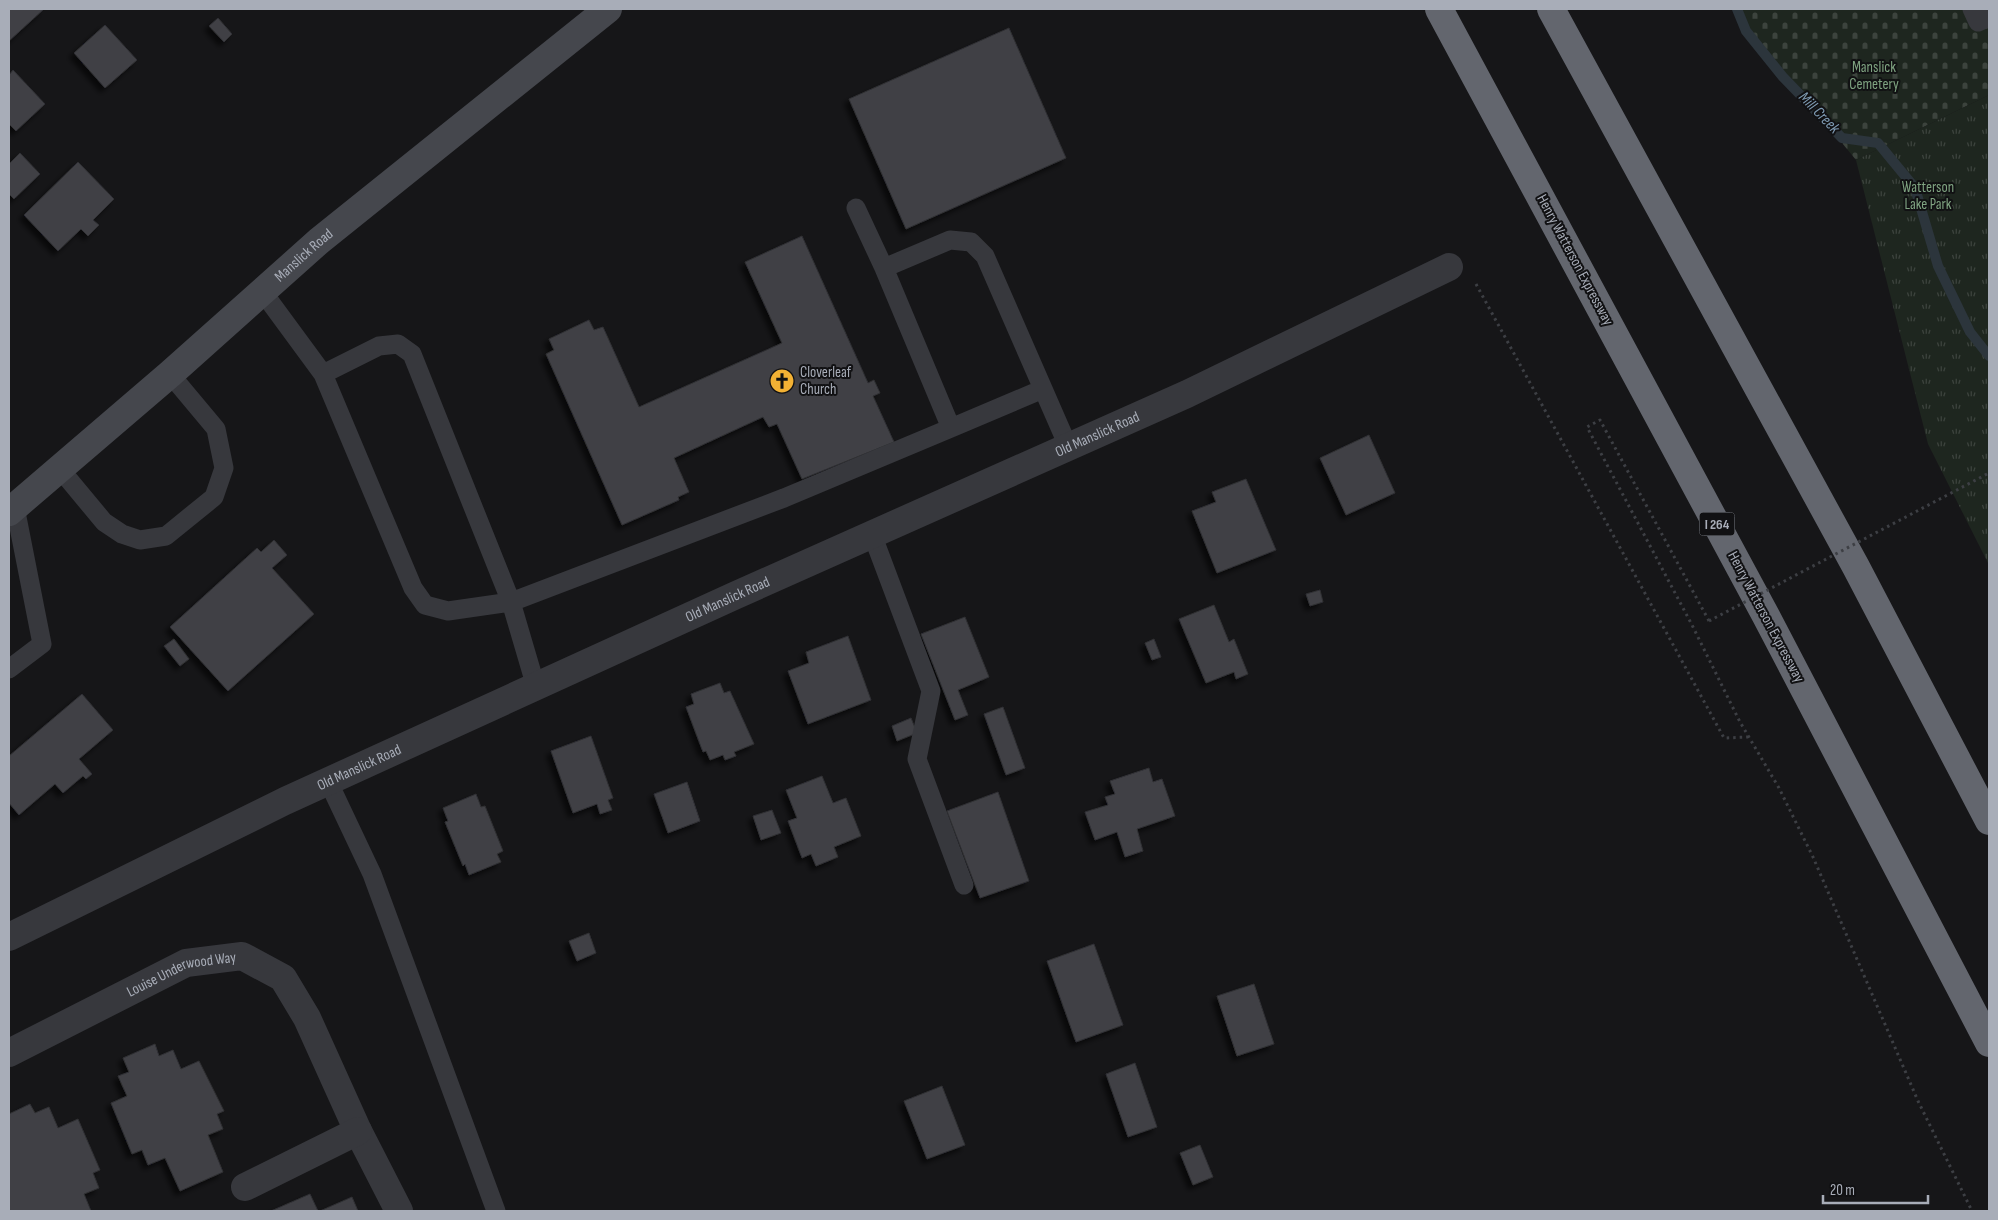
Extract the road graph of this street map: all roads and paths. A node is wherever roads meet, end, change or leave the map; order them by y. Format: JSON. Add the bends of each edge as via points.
{"nodes":[{"id":1,"x":608,"y":9,"type":"edge"},
{"id":2,"x":1439,"y":9,"type":"edge"},
{"id":3,"x":1551,"y":9,"type":"edge"},
{"id":4,"x":1972,"y":9,"type":"edge"},
{"id":5,"x":1989,"y":17,"type":"edge"},
{"id":6,"x":856,"y":208,"type":"dead end"},
{"id":7,"x":1449,"y":267,"type":"joint"},
{"id":8,"x":884,"y":268,"type":"junction"},
{"id":9,"x":262,"y":291,"type":"junction"},
{"id":10,"x":170,"y":374,"type":"junction"},
{"id":11,"x":323,"y":374,"type":"junction"},
{"id":12,"x":1043,"y":389,"type":"junction"},
{"id":13,"x":951,"y":428,"type":"junction"},
{"id":14,"x":1068,"y":446,"type":"junction"},
{"id":15,"x":60,"y":469,"type":"junction"},
{"id":16,"x":1989,"y":473,"type":"edge"},
{"id":17,"x":12,"y":510,"type":"edge"},
{"id":18,"x":872,"y":534,"type":"junction"},
{"id":19,"x":511,"y":602,"type":"junction"},
{"id":20,"x":9,"y":670,"type":"edge"},
{"id":21,"x":536,"y":687,"type":"junction"},
{"id":22,"x":1749,"y":737,"type":"junction"},
{"id":23,"x":328,"y":781,"type":"junction"},
{"id":24,"x":1989,"y":821,"type":"edge"},
{"id":25,"x":964,"y":884,"type":"dead end"},
{"id":26,"x":11,"y":930,"type":"edge"},
{"id":27,"x":1989,"y":1043,"type":"edge"},
{"id":28,"x":9,"y":1054,"type":"edge"},
{"id":29,"x":358,"y":1131,"type":"junction"},
{"id":30,"x":245,"y":1187,"type":"dead end"},
{"id":31,"x":399,"y":1211,"type":"edge"},
{"id":32,"x":496,"y":1211,"type":"edge"},
{"id":33,"x":1972,"y":1211,"type":"edge"}],
"edges":[{"from":1,"to":9,"type":"main road","name":"Manslick Road","via":[[329,232]]},
{"from":2,"to":27,"type":"highway","name":"Henry Watterson Expressway","number":"I 264","via":[[1756,599]]},
{"from":3,"to":24,"type":"highway","via":[[1856,567]]},
{"from":4,"to":5,"type":"lane","via":[[1978,22]]},
{"from":6,"to":8,"type":"lane"},
{"from":7,"to":14,"type":"street","name":"Old Manslick Road","via":[[1187,394]]},
{"from":7,"to":22,"type":"path","via":[[1454,265],[1458,273],[1468,270],[1724,738]]},
{"from":8,"to":12,"type":"lane","via":[[950,240],[971,242],[985,256]]},
{"from":8,"to":13,"type":"lane"},
{"from":9,"to":10,"type":"main road","name":"Manslick Road"},
{"from":9,"to":11,"type":"lane"},
{"from":10,"to":15,"type":"main road","name":"Manslick Road"},
{"from":10,"to":15,"type":"lane","via":[[216,430],[224,468],[214,497],[166,536],[140,540],[122,534],[104,522]]},
{"from":11,"to":19,"type":"lane","via":[[412,588],[424,605],[448,612]]},
{"from":11,"to":19,"type":"lane","via":[[379,346],[398,344],[412,354]]},
{"from":12,"to":13,"type":"lane"},
{"from":12,"to":14,"type":"lane"},
{"from":13,"to":19,"type":"lane","via":[[784,498]]},
{"from":14,"to":18,"type":"street","name":"Old Manslick Road"},
{"from":15,"to":17,"type":"main road","name":"Manslick Road"},
{"from":16,"to":22,"type":"path","bridge":true,"via":[[1709,621],[1600,420],[1587,427]]},
{"from":17,"to":20,"type":"lane","via":[[42,644]]},
{"from":18,"to":21,"type":"street","name":"Old Manslick Road"},
{"from":18,"to":25,"type":"lane","via":[[931,691],[917,759]]},
{"from":19,"to":21,"type":"lane"},
{"from":21,"to":23,"type":"street","name":"Old Manslick Road"},
{"from":22,"to":33,"type":"path","via":[[1813,856],[1918,1101]]},
{"from":23,"to":26,"type":"street","name":"Old Manslick Road"},
{"from":23,"to":32,"type":"lane","via":[[372,874]]},
{"from":28,"to":29,"type":"street","name":"Louise Underwood Way","via":[[186,963],[242,956],[283,978],[308,1018]]},
{"from":29,"to":30,"type":"street"},
{"from":29,"to":31,"type":"street","name":"Louise Underwood Way"}]}
